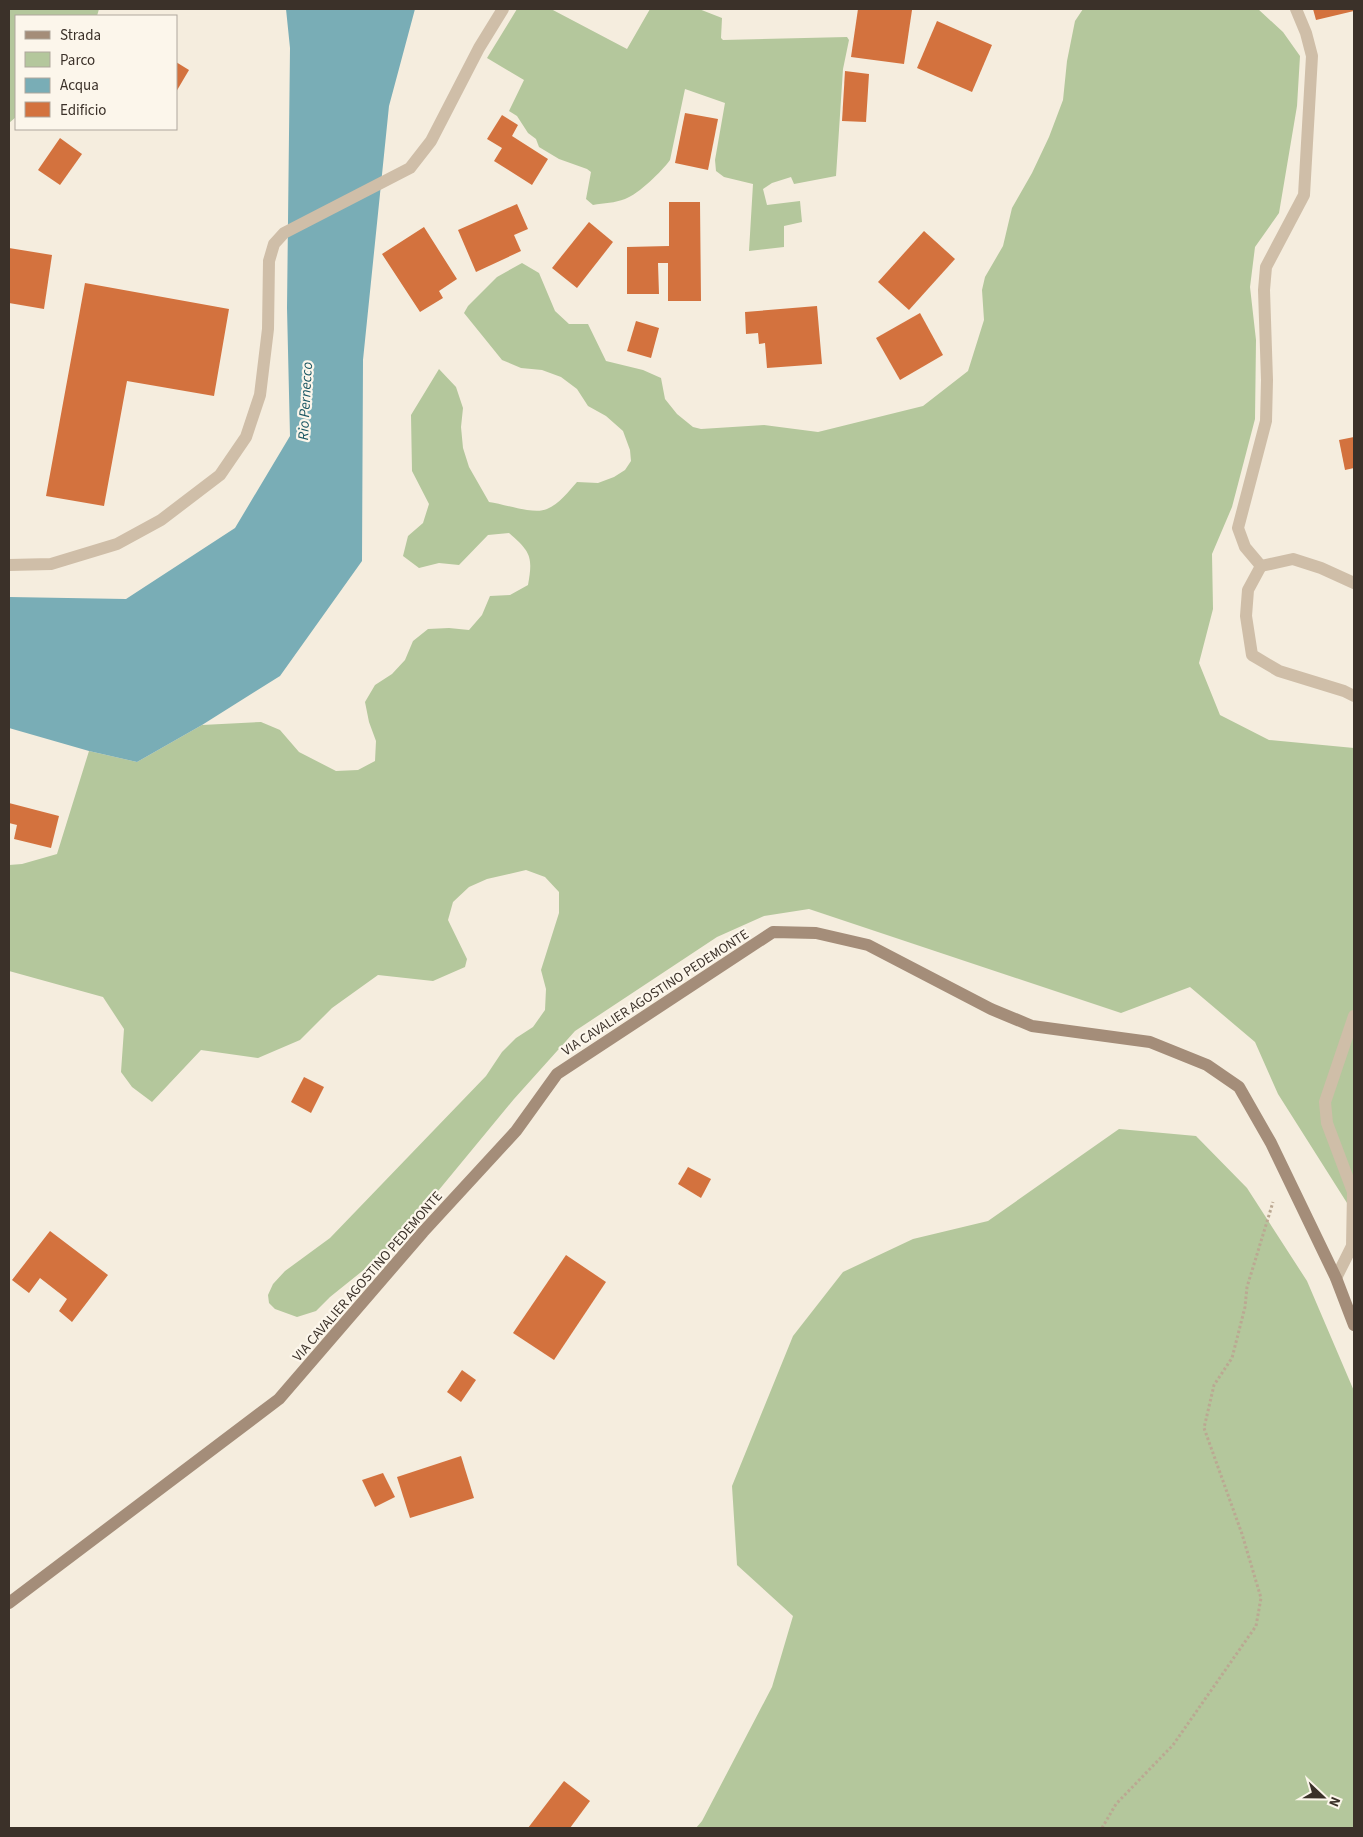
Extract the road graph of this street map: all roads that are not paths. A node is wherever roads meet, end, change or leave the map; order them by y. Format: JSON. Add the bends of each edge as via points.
{"nodes":[{"id":1,"x":503,"y":9,"type":"edge"},
{"id":2,"x":1296,"y":9,"type":"edge"},
{"id":3,"x":9,"y":565,"type":"edge"},
{"id":4,"x":1261,"y":566,"type":"junction"},
{"id":5,"x":1354,"y":583,"type":"edge"},
{"id":6,"x":1354,"y":696,"type":"edge"},
{"id":7,"x":1354,"y":1016,"type":"edge"},
{"id":8,"x":1336,"y":1278,"type":"junction"},
{"id":9,"x":1354,"y":1325,"type":"edge"},
{"id":10,"x":9,"y":1603,"type":"edge"}],
"edges":[{"from":1,"to":3,"type":"street","via":[[479,48],[431,142],[410,168],[284,233],[274,244],[269,261],[268,329],[260,394],[246,437],[220,475],[161,520],[118,544],[52,564]]},
{"from":2,"to":4,"type":"street","via":[[1312,56],[1304,195],[1266,267],[1266,421],[1238,528],[1246,547]]},
{"from":4,"to":5,"type":"street","via":[[1293,559]]},
{"from":4,"to":6,"type":"street","via":[[1248,590],[1246,616],[1252,655],[1279,671]]},
{"from":7,"to":8,"type":"street","via":[[1325,1102],[1327,1124],[1353,1192],[1352,1246]]},
{"from":8,"to":9,"type":"main road","name":"VIA CAVALIER AGOSTINO PEDEMONTE"},
{"from":8,"to":10,"type":"main road","name":"VIA CAVALIER AGOSTINO PEDEMONTE","via":[[1282,1165],[1239,1087],[1208,1065],[1150,1042],[1032,1026],[991,1009],[868,945],[816,933],[774,932],[557,1074],[516,1131],[423,1232],[279,1399]]}]}
